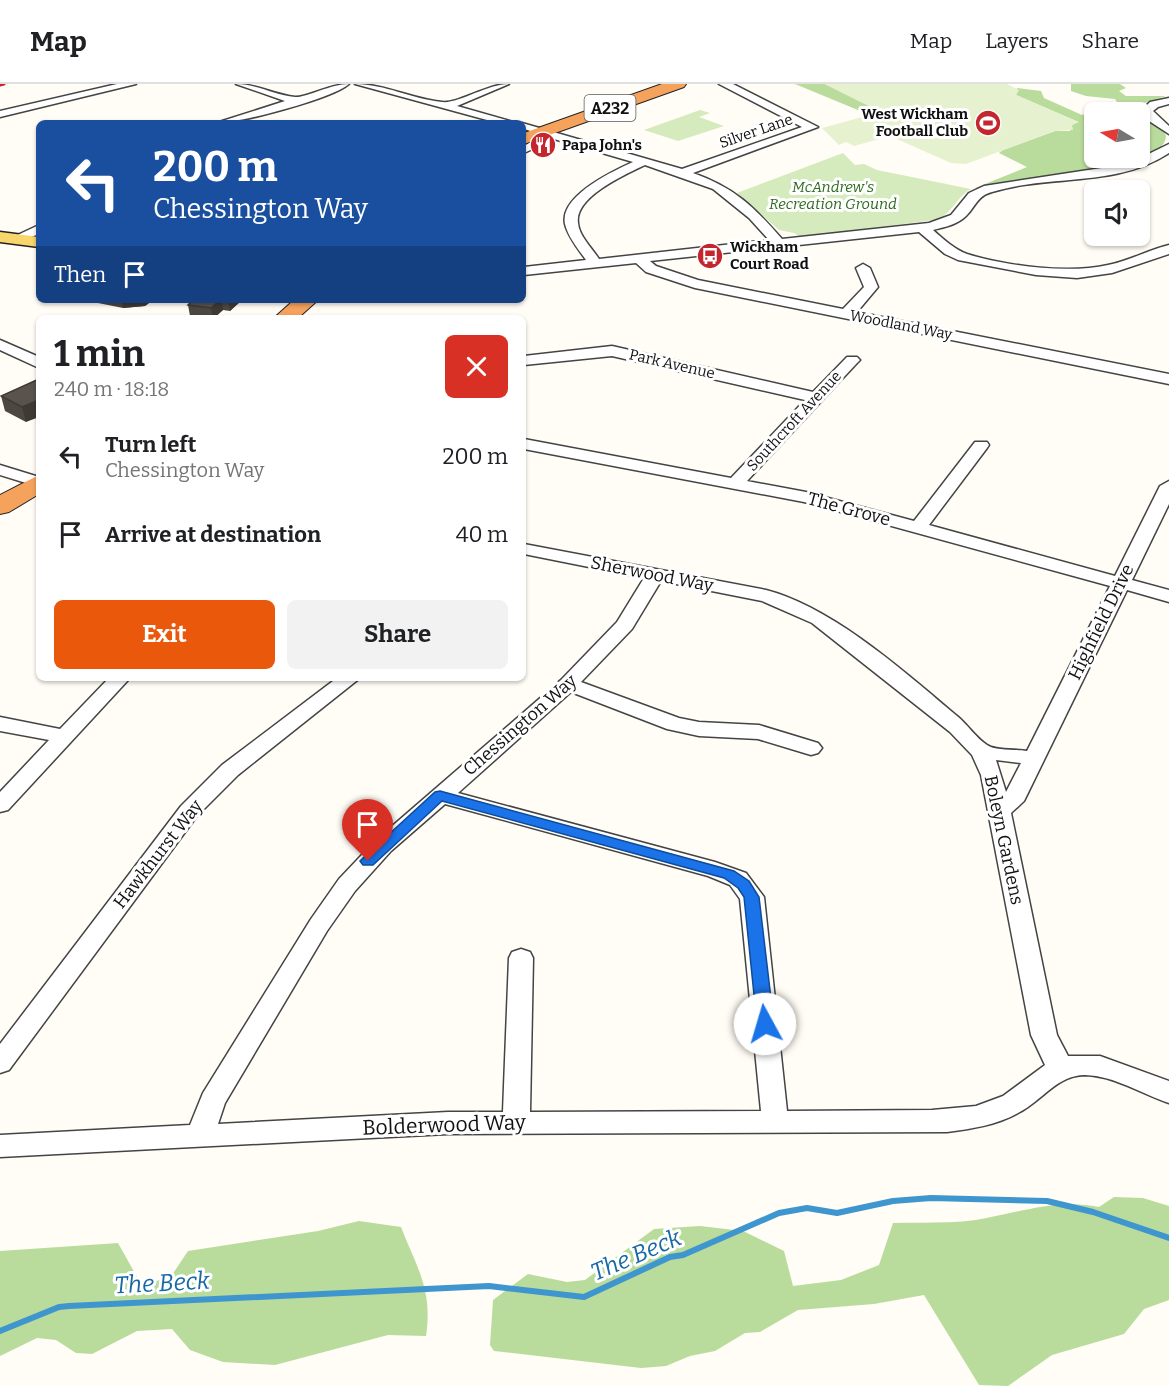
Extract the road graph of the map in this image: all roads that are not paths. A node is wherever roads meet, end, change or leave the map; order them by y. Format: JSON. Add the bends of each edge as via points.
{"nodes":[{"id":1,"x":131,"y":84,"type":"edge"},
{"id":2,"x":241,"y":84,"type":"edge"},
{"id":3,"x":344,"y":84,"type":"edge"},
{"id":4,"x":360,"y":84,"type":"edge"},
{"id":5,"x":504,"y":84,"type":"edge"},
{"id":6,"x":678,"y":84,"type":"edge"},
{"id":7,"x":724,"y":84,"type":"edge"},
{"id":8,"x":1169,"y":100,"type":"edge"},
{"id":9,"x":297,"y":101,"type":"junction"},
{"id":10,"x":445,"y":106,"type":"junction"},
{"id":11,"x":0,"y":114,"type":"edge"},
{"id":12,"x":232,"y":120,"type":"edge"},
{"id":13,"x":500,"y":120,"type":"edge"},
{"id":14,"x":526,"y":127,"type":"edge"},
{"id":15,"x":1169,"y":130,"type":"edge"},
{"id":16,"x":548,"y":133,"type":"junction"},
{"id":17,"x":526,"y":138,"type":"edge"},
{"id":18,"x":1169,"y":148,"type":"edge"},
{"id":19,"x":526,"y":149,"type":"edge"},
{"id":20,"x":645,"y":161,"type":"junction"},
{"id":21,"x":683,"y":173,"type":"junction"},
{"id":22,"x":958,"y":217,"type":"junction"},
{"id":23,"x":968,"y":227,"type":"dead end"},
{"id":24,"x":922,"y":228,"type":"junction"},
{"id":25,"x":36,"y":230,"type":"edge"},
{"id":26,"x":8,"y":238,"type":"edge"},
{"id":27,"x":36,"y":242,"type":"edge"},
{"id":28,"x":779,"y":244,"type":"junction"},
{"id":29,"x":1169,"y":249,"type":"edge"},
{"id":30,"x":639,"y":259,"type":"junction"},
{"id":31,"x":595,"y":263,"type":"junction"},
{"id":32,"x":863,"y":268,"type":"dead end"},
{"id":33,"x":526,"y":271,"type":"edge"},
{"id":34,"x":303,"y":303,"type":"edge"},
{"id":35,"x":847,"y":314,"type":"junction"},
{"id":36,"x":289,"y":315,"type":"edge"},
{"id":37,"x":0,"y":344,"type":"edge"},
{"id":38,"x":852,"y":360,"type":"dead end"},
{"id":39,"x":526,"y":361,"type":"edge"},
{"id":40,"x":36,"y":362,"type":"edge"},
{"id":41,"x":1169,"y":379,"type":"edge"},
{"id":42,"x":818,"y":398,"type":"junction"},
{"id":43,"x":526,"y":444,"type":"edge"},
{"id":44,"x":981,"y":445,"type":"dead end"},
{"id":45,"x":0,"y":470,"type":"edge"},
{"id":46,"x":36,"y":482,"type":"edge"},
{"id":47,"x":736,"y":482,"type":"junction"},
{"id":48,"x":36,"y":485,"type":"edge"},
{"id":49,"x":1169,"y":486,"type":"edge"},
{"id":50,"x":0,"y":506,"type":"edge"},
{"id":51,"x":918,"y":527,"type":"junction"},
{"id":52,"x":526,"y":549,"type":"edge"},
{"id":53,"x":655,"y":575,"type":"junction"},
{"id":54,"x":1119,"y":583,"type":"junction"},
{"id":55,"x":1169,"y":596,"type":"edge"},
{"id":56,"x":780,"y":599,"type":"joint"},
{"id":57,"x":117,"y":681,"type":"edge"},
{"id":58,"x":346,"y":681,"type":"edge"},
{"id":59,"x":568,"y":684,"type":"junction"},
{"id":60,"x":0,"y":724,"type":"edge"},
{"id":61,"x":66,"y":737,"type":"junction"},
{"id":62,"x":811,"y":748,"type":"dead end"},
{"id":63,"x":981,"y":752,"type":"junction"},
{"id":64,"x":1034,"y":758,"type":"junction"},
{"id":65,"x":440,"y":795,"type":"junction"},
{"id":66,"x":0,"y":805,"type":"edge"},
{"id":67,"x":999,"y":809,"type":"junction"},
{"id":68,"x":521,"y":958,"type":"dead end"},
{"id":69,"x":0,"y":1063,"type":"edge"},
{"id":70,"x":1062,"y":1068,"type":"junction"},
{"id":71,"x":1169,"y":1092,"type":"edge"},
{"id":72,"x":776,"y":1121,"type":"junction"},
{"id":73,"x":516,"y":1122,"type":"junction"},
{"id":74,"x":200,"y":1135,"type":"junction"},
{"id":75,"x":0,"y":1146,"type":"edge"}],
"edges":[{"from":1,"to":11,"type":"street"},
{"from":2,"to":9,"type":"street"},
{"from":3,"to":9,"type":"street"},
{"from":4,"to":10,"type":"street"},
{"from":5,"to":10,"type":"street"},
{"from":6,"to":16,"type":"highway","number":"A232"},
{"from":7,"to":21,"type":"street","name":"Silver Lane","via":[[813,127]]},
{"from":8,"to":15,"type":"street","via":[[1154,104],[1148,111],[1152,119]]},
{"from":9,"to":12,"type":"street"},
{"from":10,"to":13,"type":"street"},
{"from":14,"to":16,"type":"street"},
{"from":16,"to":17,"type":"highway","number":"A232"},
{"from":16,"to":19,"type":"street"},
{"from":16,"to":20,"type":"street"},
{"from":18,"to":22,"type":"street","via":[[1131,167],[987,189],[972,196]]},
{"from":20,"to":21,"type":"street"},
{"from":20,"to":31,"type":"street","via":[[593,189],[573,210],[572,224]]},
{"from":21,"to":28,"type":"street","via":[[728,193]]},
{"from":22,"to":23,"type":"street","via":[[969,222]]},
{"from":22,"to":24,"type":"street"},
{"from":24,"to":28,"type":"street"},
{"from":24,"to":29,"type":"street","via":[[963,257],[1054,273],[1107,270]]},
{"from":25,"to":26,"type":"street"},
{"from":26,"to":27,"type":"main road"},
{"from":28,"to":30,"type":"street"},
{"from":30,"to":31,"type":"street"},
{"from":30,"to":35,"type":"street","name":"Woodland Way","via":[[679,280]]},
{"from":31,"to":33,"type":"street"},
{"from":32,"to":35,"type":"street","via":[[871,287]]},
{"from":34,"to":36,"type":"highway"},
{"from":35,"to":41,"type":"street","name":"Woodland Way"},
{"from":37,"to":40,"type":"street"},
{"from":38,"to":42,"type":"street","name":"Southcroft Avenue"},
{"from":39,"to":42,"type":"street","name":"Park Avenue","via":[[612,351]]},
{"from":42,"to":47,"type":"street","name":"Southcroft Avenue"},
{"from":43,"to":47,"type":"street","name":"The Grove"},
{"from":44,"to":51,"type":"street"},
{"from":45,"to":46,"type":"street"},
{"from":47,"to":51,"type":"street","name":"The Grove"},
{"from":48,"to":50,"type":"highway"},
{"from":49,"to":54,"type":"street","name":"Highfield Drive"},
{"from":51,"to":54,"type":"street","name":"The Grove"},
{"from":52,"to":53,"type":"street","name":"Sherwood Way"},
{"from":53,"to":56,"type":"street","name":"Sherwood Way"},
{"from":53,"to":59,"type":"street","name":"Chessington Way","via":[[619,633]]},
{"from":54,"to":55,"type":"street","name":"The Grove"},
{"from":54,"to":64,"type":"street","name":"Highfield Drive"},
{"from":56,"to":63,"type":"street","name":"Boleyn Gardens","via":[[808,611],[846,638],[956,725]]},
{"from":57,"to":61,"type":"street"},
{"from":58,"to":69,"type":"street","name":"Hawkhurst Way","via":[[230,770],[189,811]]},
{"from":59,"to":62,"type":"street","via":[[674,724],[759,732]]},
{"from":59,"to":65,"type":"street","name":"Chessington Way"},
{"from":60,"to":61,"type":"street"},
{"from":61,"to":66,"type":"street"},
{"from":63,"to":64,"type":"street"},
{"from":63,"to":67,"type":"street","name":"Boleyn Gardens","via":[[991,770]]},
{"from":64,"to":67,"type":"street","name":"Highfield Drive","via":[[1010,804]]},
{"from":65,"to":72,"type":"street","via":[[716,870],[744,884],[752,897]]},
{"from":65,"to":74,"type":"street","name":"Chessington Way","via":[[371,858],[328,911],[212,1101]]},
{"from":67,"to":70,"type":"street","name":"Boleyn Gardens","via":[[1044,1035]]},
{"from":68,"to":73,"type":"street"},
{"from":70,"to":71,"type":"street","via":[[1100,1068]]},
{"from":70,"to":72,"type":"street","name":"Bolderwood Way","via":[[1017,1102],[973,1118]]},
{"from":72,"to":73,"type":"street","name":"Bolderwood Way"},
{"from":73,"to":74,"type":"street","name":"Bolderwood Way"},
{"from":74,"to":75,"type":"street","name":"Bolderwood Way"}]}
